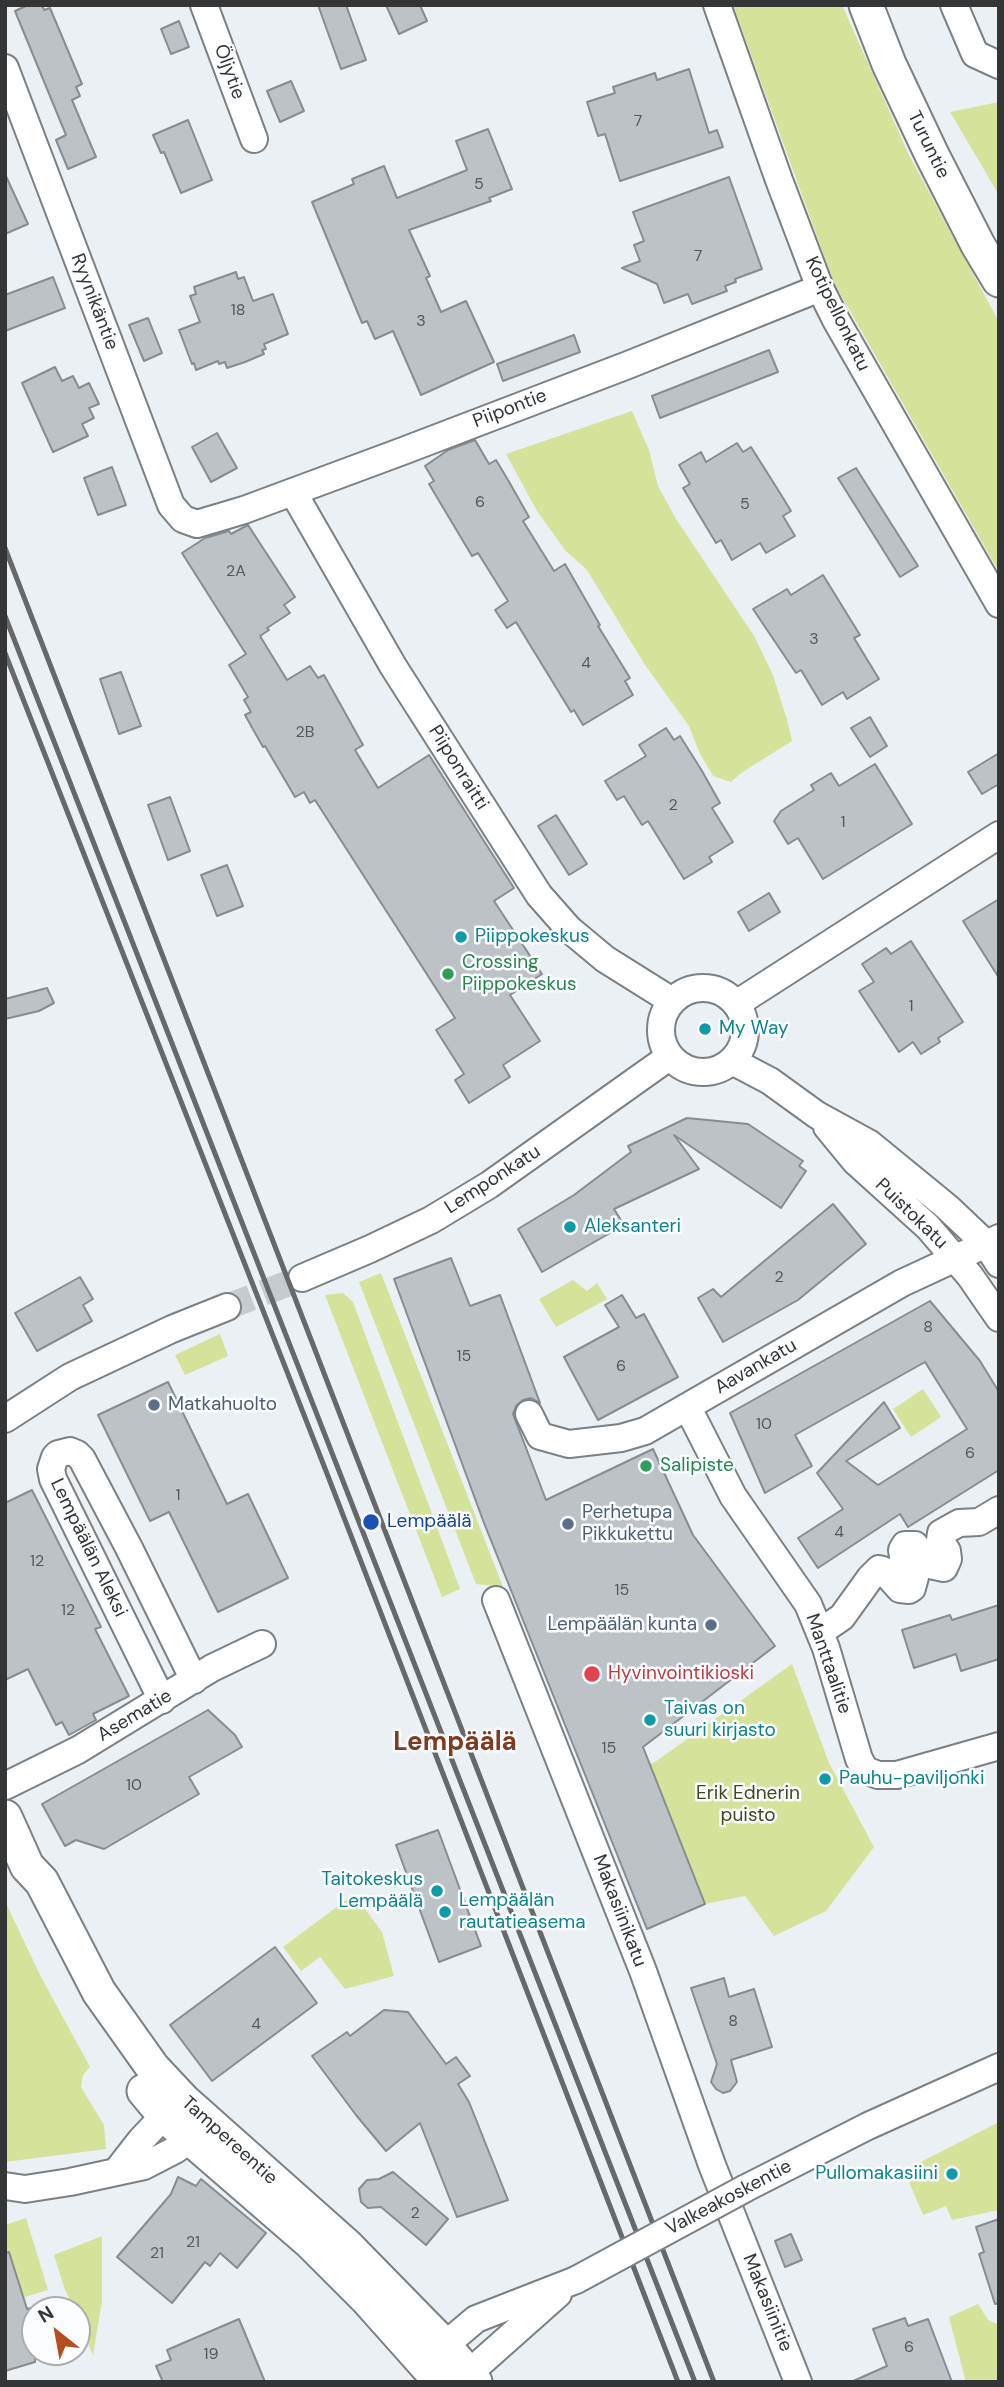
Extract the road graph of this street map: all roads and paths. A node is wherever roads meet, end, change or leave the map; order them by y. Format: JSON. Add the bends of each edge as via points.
{"nodes":[{"id":1,"x":204,"y":5,"type":"edge"},
{"id":2,"x":717,"y":5,"type":"edge"},
{"id":3,"x":866,"y":5,"type":"edge"},
{"id":4,"x":954,"y":5,"type":"edge"},
{"id":5,"x":999,"y":65,"type":"edge"},
{"id":6,"x":5,"y":68,"type":"edge"},
{"id":7,"x":254,"y":139,"type":"dead end"},
{"id":8,"x":999,"y":279,"type":"edge"},
{"id":9,"x":820,"y":288,"type":"junction"},
{"id":10,"x":293,"y":492,"type":"junction"},
{"id":11,"x":197,"y":524,"type":"joint"},
{"id":12,"x":999,"y":604,"type":"edge"},
{"id":13,"x":999,"y":835,"type":"edge"},
{"id":14,"x":672,"y":1001,"type":"junction"},
{"id":15,"x":736,"y":1004,"type":"junction"},
{"id":16,"x":669,"y":1057,"type":"junction"},
{"id":17,"x":732,"y":1061,"type":"junction"},
{"id":18,"x":817,"y":1115,"type":"junction"},
{"id":19,"x":994,"y":1249,"type":"edge"},
{"id":20,"x":954,"y":1258,"type":"junction"},
{"id":21,"x":302,"y":1278,"type":"tunnel mouth"},
{"id":22,"x":227,"y":1307,"type":"tunnel mouth"},
{"id":23,"x":999,"y":1318,"type":"edge"},
{"id":24,"x":688,"y":1408,"type":"junction"},
{"id":25,"x":529,"y":1414,"type":"dead end"},
{"id":26,"x":6,"y":1417,"type":"edge"},
{"id":27,"x":999,"y":1510,"type":"edge"},
{"id":28,"x":496,"y":1600,"type":"dead end"},
{"id":29,"x":820,"y":1632,"type":"junction"},
{"id":30,"x":262,"y":1644,"type":"dead end"},
{"id":31,"x":194,"y":1680,"type":"junction"},
{"id":32,"x":162,"y":1700,"type":"junction"},
{"id":33,"x":999,"y":1746,"type":"edge"},
{"id":34,"x":5,"y":1786,"type":"edge"},
{"id":35,"x":5,"y":1817,"type":"edge"},
{"id":36,"x":999,"y":2067,"type":"edge"},
{"id":37,"x":173,"y":2107,"type":"junction"},
{"id":38,"x":201,"y":2132,"type":"junction"},
{"id":39,"x":116,"y":2172,"type":"junction"},
{"id":40,"x":5,"y":2186,"type":"edge"},
{"id":41,"x":736,"y":2225,"type":"joint"},
{"id":42,"x":576,"y":2280,"type":"junction"},
{"id":43,"x":452,"y":2371,"type":"edge"},
{"id":44,"x":798,"y":2382,"type":"edge"}],
"edges":[{"from":1,"to":7,"type":"street","name":"Öljytie"},
{"from":2,"to":9,"type":"street","name":"Kotipellonkatu"},
{"from":3,"to":8,"type":"main road","name":"Turuntie","via":[[932,155]]},
{"from":4,"to":5,"type":"street","via":[[975,54]]},
{"from":6,"to":11,"type":"street","name":"Ryynikäntie","via":[[171,505],[183,519]]},
{"from":9,"to":10,"type":"street","name":"Piipontie"},
{"from":9,"to":12,"type":"street","name":"Kotipellonkatu"},
{"from":10,"to":11,"type":"street","name":"Piipontie"},
{"from":10,"to":14,"type":"street","name":"Piiponraitti","via":[[393,666],[539,895],[569,929],[605,959]]},
{"from":13,"to":15,"type":"street"},
{"from":14,"to":15,"type":"street","via":[[698,988],[726,994]]},
{"from":14,"to":16,"type":"street","via":[[665,1010],[660,1034]]},
{"from":15,"to":17,"type":"street","via":[[745,1027],[740,1051]]},
{"from":16,"to":17,"type":"street","via":[[692,1072],[706,1073]]},
{"from":16,"to":21,"type":"street","name":"Lemponkatu","via":[[431,1220]]},
{"from":17,"to":18,"type":"street","name":"Puistokatu"},
{"from":18,"to":19,"type":"street","name":"Puistokatu","via":[[870,1144]]},
{"from":18,"to":20,"type":"street","name":"Puistokatu","via":[[855,1161],[928,1227]]},
{"from":19,"to":20,"type":"street","name":"Aavankatu"},
{"from":20,"to":23,"type":"street","name":"Puistokatu"},
{"from":20,"to":24,"type":"street","name":"Aavankatu","via":[[902,1283]]},
{"from":22,"to":26,"type":"street","via":[[70,1377]]},
{"from":24,"to":25,"type":"street","name":"Aavankatu","via":[[645,1432],[569,1444],[540,1436]]},
{"from":24,"to":29,"type":"street","name":"Manttaalitie","via":[[717,1469],[803,1595]]},
{"from":27,"to":29,"type":"street","via":[[979,1522],[959,1523],[941,1533],[948,1559],[944,1568],[930,1565],[915,1545],[905,1545],[902,1554],[915,1577],[912,1588],[900,1589],[879,1569],[842,1617]]},
{"from":28,"to":41,"type":"street","name":"Makasiinikatu","via":[[643,1971]]},
{"from":29,"to":33,"type":"street","name":"Manttaalitie","via":[[865,1770],[897,1775]]},
{"from":30,"to":31,"type":"street","name":"Asematie"},
{"from":31,"to":32,"type":"street","name":"Asematie"},
{"from":31,"to":32,"type":"street","name":"Lempäälän Aleksi","via":[[82,1460],[69,1451],[58,1454],[52,1462],[53,1479]]},
{"from":32,"to":34,"type":"street","name":"Asematie"},
{"from":35,"to":37,"type":"main road","name":"Tampereentie","via":[[27,1866],[43,1882],[99,1992],[153,2068]]},
{"from":36,"to":42,"type":"street","name":"Valkeakoskentie","bridge":true,"via":[[868,2126]]},
{"from":37,"to":38,"type":"main road","name":"Tampereentie"},
{"from":37,"to":39,"type":"street"},
{"from":38,"to":39,"type":"street","via":[[153,2162]]},
{"from":38,"to":43,"type":"main road","name":"Tampereentie","via":[[346,2245]]},
{"from":39,"to":40,"type":"street","via":[[25,2189]]},
{"from":41,"to":44,"type":"street","name":"Makasiinitie"},
{"from":42,"to":43,"type":"street","name":"Valkeakoskentie"},
{"from":42,"to":43,"type":"street","name":"Valkeakoskentie","via":[[476,2319]]}]}
